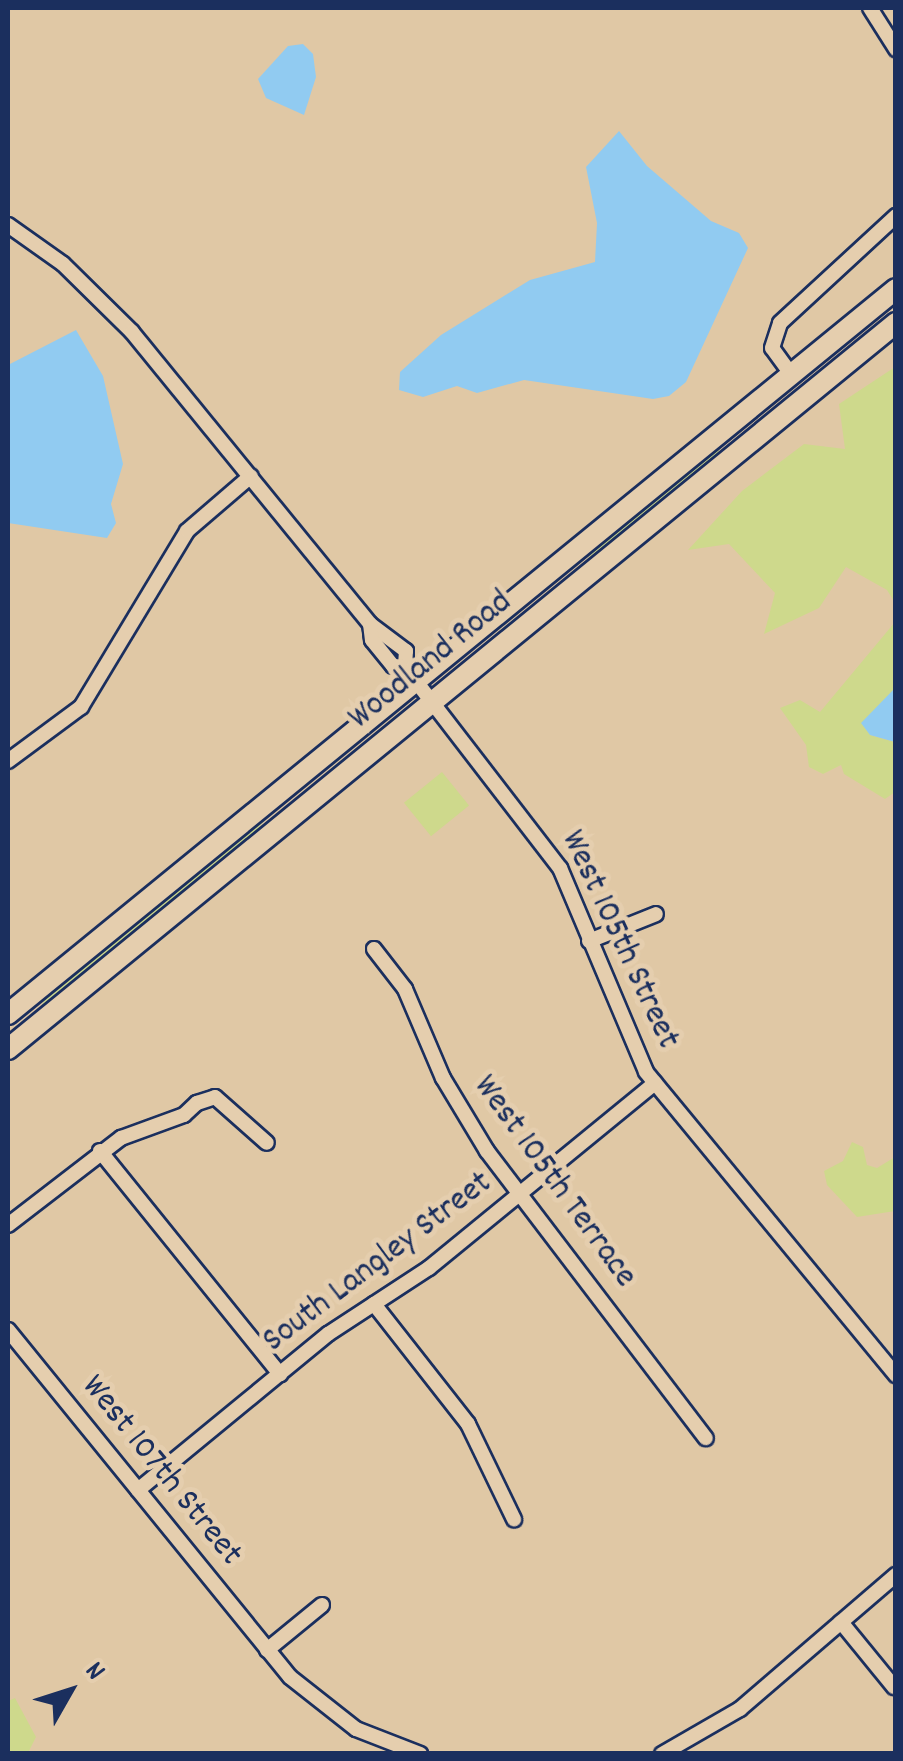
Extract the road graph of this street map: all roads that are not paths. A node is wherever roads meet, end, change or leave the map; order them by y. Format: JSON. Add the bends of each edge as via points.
{"nodes":[{"id":1,"x":870,"y":8,"type":"edge"},
{"id":2,"x":896,"y":49,"type":"edge"},
{"id":3,"x":896,"y":216,"type":"edge"},
{"id":4,"x":8,"y":225,"type":"edge"},
{"id":5,"x":896,"y":289,"type":"edge"},
{"id":6,"x":896,"y":323,"type":"edge"},
{"id":7,"x":791,"y":374,"type":"junction"},
{"id":8,"x":757,"y":402,"type":"junction"},
{"id":9,"x":743,"y":448,"type":"junction"},
{"id":10,"x":251,"y":476,"type":"junction"},
{"id":11,"x":410,"y":674,"type":"junction"},
{"id":12,"x":433,"y":702,"type":"junction"},
{"id":13,"x":8,"y":761,"type":"edge"},
{"id":14,"x":656,"y":914,"type":"dead end"},
{"id":15,"x":589,"y":941,"type":"junction"},
{"id":16,"x":374,"y":949,"type":"dead end"},
{"id":17,"x":8,"y":1014,"type":"edge"},
{"id":18,"x":8,"y":1048,"type":"edge"},
{"id":19,"x":654,"y":1083,"type":"junction"},
{"id":20,"x":268,"y":1143,"type":"dead end"},
{"id":21,"x":100,"y":1151,"type":"junction"},
{"id":22,"x":521,"y":1192,"type":"junction"},
{"id":23,"x":8,"y":1225,"type":"edge"},
{"id":24,"x":374,"y":1304,"type":"junction"},
{"id":25,"x":8,"y":1330,"type":"edge"},
{"id":26,"x":280,"y":1374,"type":"junction"},
{"id":27,"x":896,"y":1374,"type":"edge"},
{"id":28,"x":706,"y":1438,"type":"dead end"},
{"id":29,"x":138,"y":1490,"type":"junction"},
{"id":30,"x":514,"y":1518,"type":"dead end"},
{"id":31,"x":896,"y":1576,"type":"edge"},
{"id":32,"x":322,"y":1604,"type":"dead end"},
{"id":33,"x":841,"y":1622,"type":"junction"},
{"id":34,"x":267,"y":1650,"type":"junction"},
{"id":35,"x":894,"y":1687,"type":"edge"},
{"id":36,"x":420,"y":1754,"type":"edge"},
{"id":37,"x":662,"y":1754,"type":"edge"}],
"edges":[{"from":1,"to":2,"type":"street"},
{"from":3,"to":7,"type":"street","via":[[780,323],[772,348]]},
{"from":4,"to":10,"type":"street","name":"West 105th Street","via":[[91,289]]},
{"from":5,"to":7,"type":"main road","name":"Woodland Road"},
{"from":6,"to":9,"type":"main road","name":"Woodland Road"},
{"from":7,"to":8,"type":"main road","name":"Woodland Road"},
{"from":8,"to":9,"type":"main road"},
{"from":8,"to":11,"type":"main road","name":"Woodland Road"},
{"from":9,"to":12,"type":"main road","name":"Woodland Road"},
{"from":10,"to":11,"type":"street","name":"West 105th Street","via":[[370,624],[406,652]]},
{"from":10,"to":13,"type":"street","via":[[187,531],[82,706]]},
{"from":11,"to":12,"type":"street","name":"West 105th Street"},
{"from":11,"to":17,"type":"main road","name":"Woodland Road"},
{"from":12,"to":15,"type":"street","name":"West 105th Street","via":[[546,844]]},
{"from":12,"to":18,"type":"main road","name":"Woodland Road"},
{"from":14,"to":15,"type":"street"},
{"from":15,"to":19,"type":"street","name":"West 105th Street","via":[[636,1058]]},
{"from":16,"to":22,"type":"street","name":"West 105th Terrace","via":[[405,989],[469,1125]]},
{"from":19,"to":22,"type":"street","name":"South Langley Street"},
{"from":19,"to":27,"type":"street","name":"West 105th Street"},
{"from":20,"to":21,"type":"street","via":[[215,1097]]},
{"from":21,"to":23,"type":"street"},
{"from":21,"to":26,"type":"street"},
{"from":22,"to":24,"type":"street","name":"South Langley Street"},
{"from":22,"to":28,"type":"street","name":"West 105th Terrace"},
{"from":24,"to":26,"type":"street","name":"South Langley Street"},
{"from":24,"to":30,"type":"street","via":[[468,1424]]},
{"from":25,"to":29,"type":"street","name":"West 107th Street"},
{"from":26,"to":29,"type":"street","name":"South Langley Street"},
{"from":29,"to":34,"type":"street","name":"West 107th Street"},
{"from":31,"to":33,"type":"street"},
{"from":32,"to":34,"type":"street"},
{"from":33,"to":35,"type":"street"},
{"from":33,"to":37,"type":"street","via":[[722,1723]]},
{"from":34,"to":36,"type":"street","name":"West 107th Street","via":[[342,1720]]}]}
